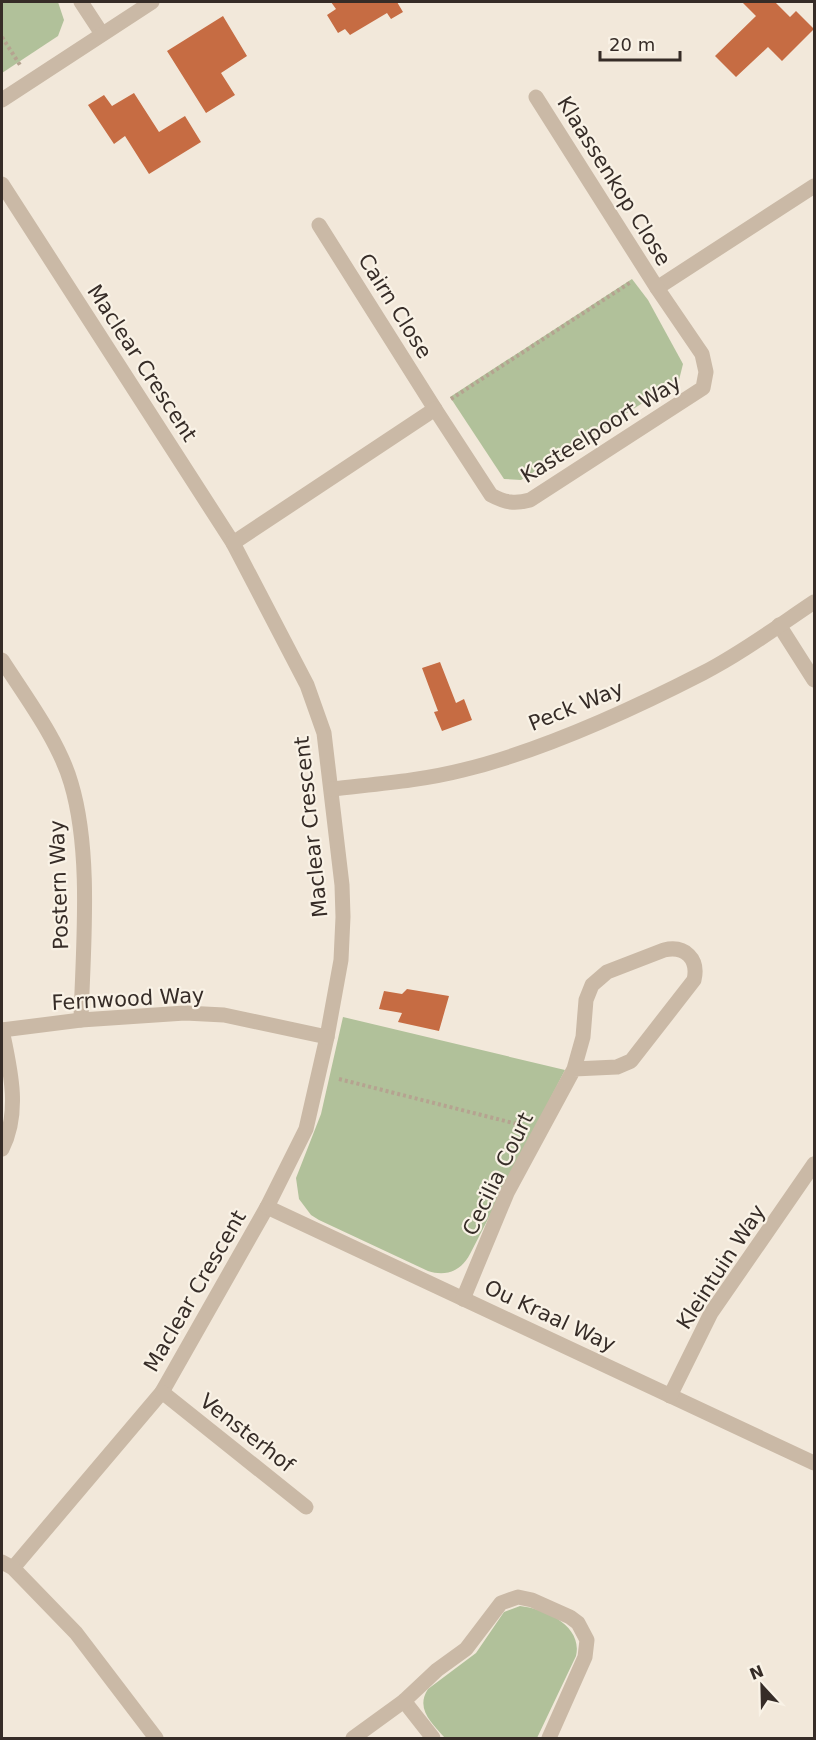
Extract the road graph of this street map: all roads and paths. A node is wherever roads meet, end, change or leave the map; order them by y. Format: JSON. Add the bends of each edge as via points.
{"nodes":[{"id":1,"x":81,"y":2,"type":"edge"},
{"id":2,"x":152,"y":2,"type":"edge"},
{"id":3,"x":102,"y":34,"type":"junction"},
{"id":4,"x":2,"y":37,"type":"edge"},
{"id":5,"x":30,"y":81,"type":"junction"},
{"id":6,"x":536,"y":97,"type":"dead end"},
{"id":7,"x":2,"y":100,"type":"edge"},
{"id":8,"x":2,"y":184,"type":"edge"},
{"id":9,"x":814,"y":186,"type":"edge"},
{"id":10,"x":319,"y":225,"type":"dead end"},
{"id":11,"x":647,"y":272,"type":"junction"},
{"id":12,"x":657,"y":288,"type":"junction"},
{"id":13,"x":435,"y":409,"type":"junction"},
{"id":14,"x":233,"y":543,"type":"junction"},
{"id":15,"x":814,"y":602,"type":"edge"},
{"id":16,"x":779,"y":625,"type":"junction"},
{"id":17,"x":2,"y":660,"type":"edge"},
{"id":18,"x":814,"y":680,"type":"edge"},
{"id":19,"x":332,"y":789,"type":"junction"},
{"id":20,"x":81,"y":1020,"type":"junction"},
{"id":21,"x":2,"y":1030,"type":"edge"},
{"id":22,"x":327,"y":1037,"type":"junction"},
{"id":23,"x":574,"y":1069,"type":"junction"},
{"id":24,"x":318,"y":1074,"type":"junction"},
{"id":25,"x":542,"y":1130,"type":"junction"},
{"id":26,"x":2,"y":1149,"type":"edge"},
{"id":27,"x":814,"y":1164,"type":"edge"},
{"id":28,"x":267,"y":1208,"type":"junction"},
{"id":29,"x":463,"y":1299,"type":"junction"},
{"id":30,"x":162,"y":1392,"type":"junction"},
{"id":31,"x":670,"y":1396,"type":"junction"},
{"id":32,"x":814,"y":1463,"type":"edge"},
{"id":33,"x":306,"y":1507,"type":"dead end"},
{"id":34,"x":8,"y":1565,"type":"edge"},
{"id":35,"x":404,"y":1701,"type":"junction"},
{"id":36,"x":156,"y":1738,"type":"edge"},
{"id":37,"x":353,"y":1738,"type":"edge"},
{"id":38,"x":433,"y":1738,"type":"edge"},
{"id":39,"x":549,"y":1738,"type":"edge"}],
"edges":[{"from":1,"to":3,"type":"street"},
{"from":2,"to":3,"type":"street"},
{"from":3,"to":5,"type":"street"},
{"from":4,"to":5,"type":"path"},
{"from":5,"to":7,"type":"street"},
{"from":6,"to":11,"type":"street","name":"Klaassenkop Close"},
{"from":8,"to":14,"type":"street","name":"Maclear Crescent"},
{"from":9,"to":12,"type":"street"},
{"from":10,"to":13,"type":"street","name":"Cairn Close"},
{"from":11,"to":12,"type":"street","name":"Klaassenkop Close"},
{"from":11,"to":13,"type":"path"},
{"from":12,"to":13,"type":"street","name":"Kasteelpoort Way","via":[[702,354],[706,372],[703,388],[530,500],[516,504],[492,495]]},
{"from":13,"to":14,"type":"street"},
{"from":14,"to":19,"type":"street","name":"Maclear Crescent","via":[[315,702]]},
{"from":15,"to":16,"type":"street","name":"Peck Way"},
{"from":16,"to":18,"type":"street"},
{"from":16,"to":19,"type":"street","name":"Peck Way","via":[[705,672],[534,747],[463,771]]},
{"from":17,"to":20,"type":"street","name":"Postern Way","via":[[64,765],[76,803],[82,842]]},
{"from":19,"to":22,"type":"street","name":"Maclear Crescent","via":[[343,917],[341,960]]},
{"from":20,"to":21,"type":"street","name":"Fernwood Way"},
{"from":20,"to":22,"type":"street","name":"Fernwood Way","via":[[185,1013],[224,1015]]},
{"from":21,"to":26,"type":"street","name":"Fernwood Way","via":[[13,1098]]},
{"from":22,"to":24,"type":"street","name":"Maclear Crescent"},
{"from":23,"to":23,"type":"street","name":"Cecilia Court","via":[[583,1037],[588,992],[599,978],[664,950],[672,948],[687,953],[695,965],[694,980],[637,1056],[617,1067]]},
{"from":23,"to":25,"type":"street","name":"Cecilia Court"},
{"from":24,"to":25,"type":"path"},
{"from":24,"to":28,"type":"street","name":"Maclear Crescent","via":[[306,1129]]},
{"from":25,"to":29,"type":"street","name":"Cecilia Court","via":[[507,1193]]},
{"from":27,"to":31,"type":"street","name":"Kleintuin Way","via":[[711,1313]]},
{"from":28,"to":29,"type":"street","name":"Ou Kraal Way"},
{"from":28,"to":30,"type":"street","name":"Maclear Crescent"},
{"from":29,"to":31,"type":"street","name":"Ou Kraal Way"},
{"from":30,"to":33,"type":"street","name":"Vensterhof"},
{"from":30,"to":34,"type":"street","name":"Maclear Crescent"},
{"from":31,"to":32,"type":"street","name":"Ou Kraal Way"},
{"from":34,"to":36,"type":"street","via":[[76,1633]]},
{"from":35,"to":37,"type":"street"},
{"from":35,"to":38,"type":"street"},
{"from":35,"to":39,"type":"street","via":[[466,1649],[501,1603],[510,1598],[525,1598],[570,1617],[578,1623],[586,1640],[585,1657]]}]}
